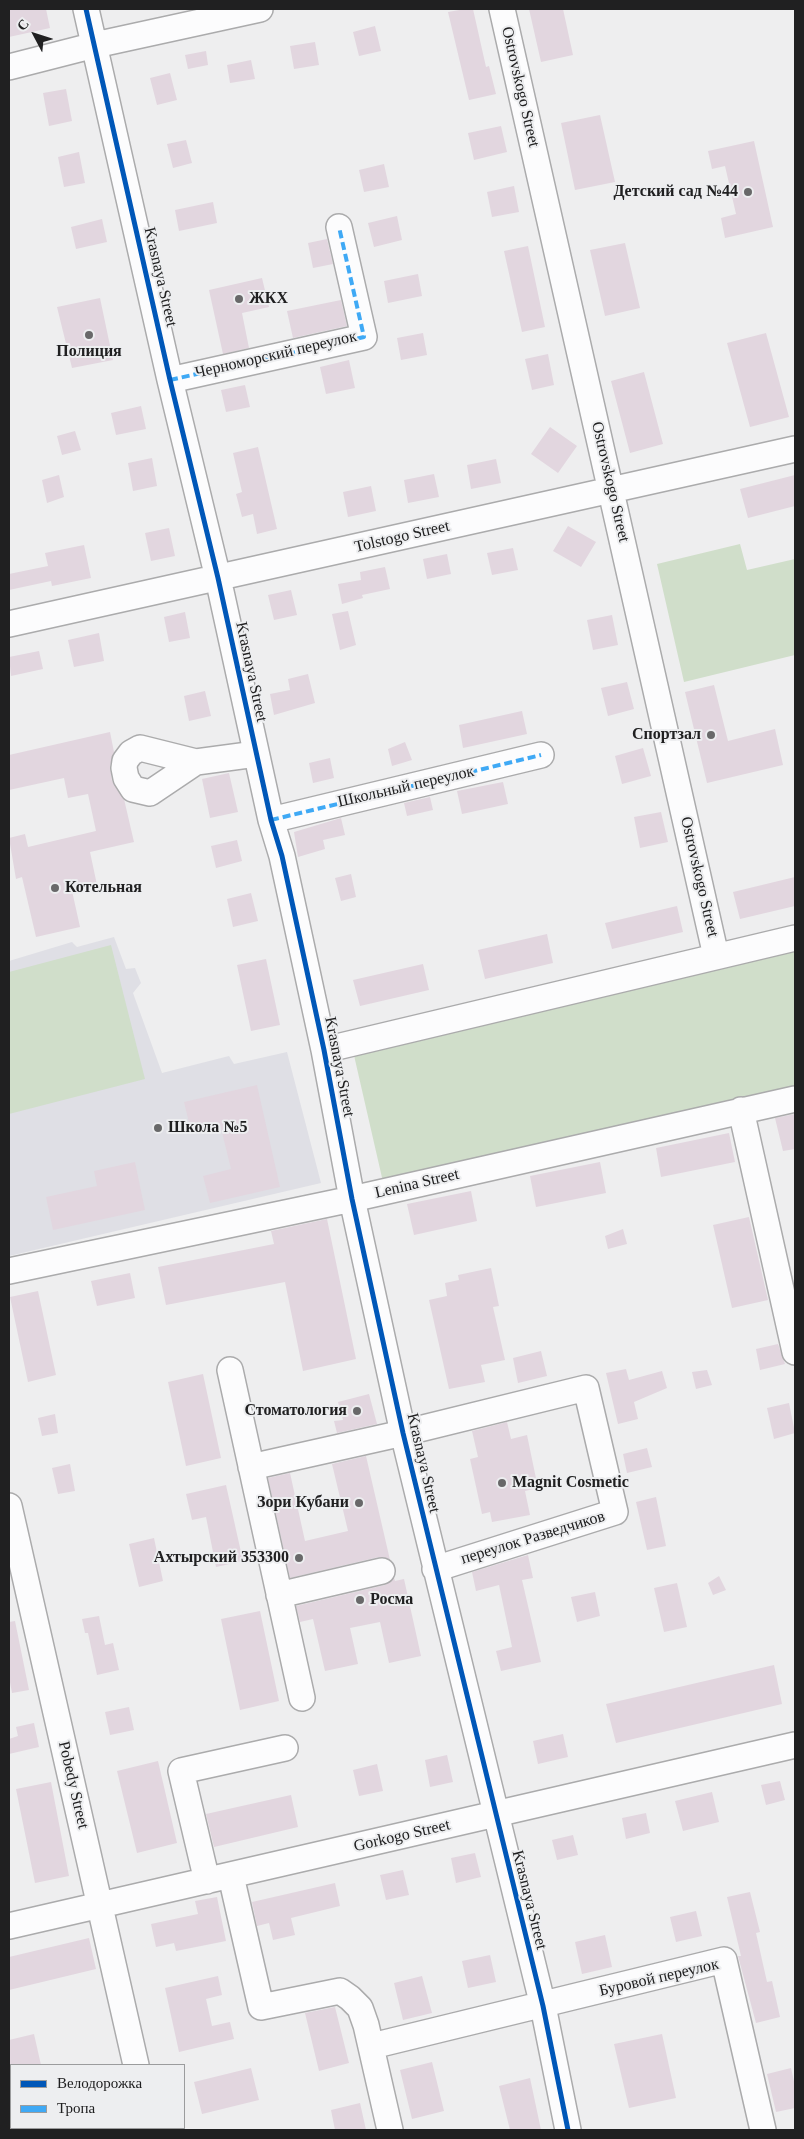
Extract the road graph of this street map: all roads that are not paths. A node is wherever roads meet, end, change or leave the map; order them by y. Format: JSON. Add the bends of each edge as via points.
{"nodes":[{"id":1,"x":86,"y":9,"type":"edge"},
{"id":2,"x":260,"y":9,"type":"edge"},
{"id":3,"x":502,"y":9,"type":"edge"},
{"id":4,"x":96,"y":44,"type":"junction"},
{"id":5,"x":9,"y":66,"type":"edge"},
{"id":6,"x":339,"y":227,"type":"dead end"},
{"id":7,"x":170,"y":380,"type":"junction"},
{"id":8,"x":795,"y":449,"type":"edge"},
{"id":9,"x":611,"y":489,"type":"junction"},
{"id":10,"x":218,"y":578,"type":"junction"},
{"id":11,"x":9,"y":624,"type":"edge"},
{"id":12,"x":256,"y":754,"type":"junction"},
{"id":13,"x":541,"y":756,"type":"dead end"},
{"id":14,"x":196,"y":762,"type":"dead end"},
{"id":15,"x":271,"y":820,"type":"junction"},
{"id":16,"x":795,"y":938,"type":"edge"},
{"id":17,"x":716,"y":956,"type":"junction"},
{"id":18,"x":324,"y":1050,"type":"junction"},
{"id":19,"x":795,"y":1099,"type":"edge"},
{"id":20,"x":741,"y":1110,"type":"junction"},
{"id":21,"x":352,"y":1199,"type":"junction"},
{"id":22,"x":9,"y":1271,"type":"edge"},
{"id":23,"x":795,"y":1352,"type":"edge"},
{"id":24,"x":230,"y":1370,"type":"dead end"},
{"id":25,"x":404,"y":1433,"type":"junction"},
{"id":26,"x":251,"y":1467,"type":"junction"},
{"id":27,"x":9,"y":1506,"type":"edge"},
{"id":28,"x":435,"y":1569,"type":"junction"},
{"id":29,"x":382,"y":1571,"type":"dead end"},
{"id":30,"x":279,"y":1595,"type":"junction"},
{"id":31,"x":302,"y":1698,"type":"dead end"},
{"id":32,"x":795,"y":1745,"type":"edge"},
{"id":33,"x":285,"y":1748,"type":"dead end"},
{"id":34,"x":494,"y":1814,"type":"junction"},
{"id":35,"x":219,"y":1878,"type":"junction"},
{"id":36,"x":101,"y":1905,"type":"junction"},
{"id":37,"x":9,"y":1926,"type":"edge"},
{"id":38,"x":543,"y":2006,"type":"junction"},
{"id":39,"x":372,"y":2046,"type":"junction"},
{"id":40,"x":136,"y":2064,"type":"edge"},
{"id":41,"x":390,"y":2130,"type":"edge"},
{"id":42,"x":568,"y":2130,"type":"edge"},
{"id":43,"x":763,"y":2130,"type":"edge"}],
"edges":[{"from":1,"to":4,"type":"street","name":"Krasnaya Street"},
{"from":2,"to":4,"type":"street"},
{"from":3,"to":9,"type":"street","name":"Ostrovskogo Street"},
{"from":4,"to":5,"type":"street"},
{"from":4,"to":7,"type":"street","name":"Krasnaya Street"},
{"from":6,"to":7,"type":"street","name":"Черноморский переулок","via":[[364,337]]},
{"from":7,"to":10,"type":"street","name":"Krasnaya Street"},
{"from":8,"to":9,"type":"street","name":"Tolstogo Street"},
{"from":9,"to":10,"type":"street","name":"Tolstogo Street"},
{"from":9,"to":17,"type":"street","name":"Ostrovskogo Street"},
{"from":10,"to":11,"type":"street","name":"Tolstogo Street"},
{"from":10,"to":12,"type":"street","name":"Krasnaya Street"},
{"from":12,"to":14,"type":"street"},
{"from":12,"to":15,"type":"street","name":"Krasnaya Street"},
{"from":13,"to":15,"type":"street","name":"Школьный переулок"},
{"from":15,"to":18,"type":"street","name":"Krasnaya Street","via":[[282,856]]},
{"from":16,"to":17,"type":"street"},
{"from":17,"to":18,"type":"street"},
{"from":18,"to":21,"type":"street","name":"Krasnaya Street"},
{"from":19,"to":20,"type":"street","name":"Lenina Street"},
{"from":20,"to":21,"type":"street","name":"Lenina Street"},
{"from":20,"to":23,"type":"street"},
{"from":21,"to":22,"type":"street","name":"Lenina Street"},
{"from":21,"to":25,"type":"street","name":"Krasnaya Street"},
{"from":24,"to":26,"type":"street"},
{"from":25,"to":26,"type":"street"},
{"from":25,"to":28,"type":"street","name":"Krasnaya Street"},
{"from":25,"to":28,"type":"street","name":"переулок Разведчиков","via":[[586,1388],[613,1503],[615,1512]]},
{"from":26,"to":30,"type":"street"},
{"from":27,"to":36,"type":"street","name":"Pobedy Street"},
{"from":28,"to":34,"type":"street","name":"Krasnaya Street"},
{"from":29,"to":30,"type":"street"},
{"from":30,"to":31,"type":"street"},
{"from":32,"to":34,"type":"street","name":"Gorkogo Street"},
{"from":33,"to":35,"type":"street","via":[[181,1771]]},
{"from":34,"to":35,"type":"street","name":"Gorkogo Street"},
{"from":34,"to":38,"type":"street","name":"Krasnaya Street"},
{"from":35,"to":36,"type":"street","name":"Gorkogo Street"},
{"from":35,"to":39,"type":"street","via":[[261,2007],[340,1991],[360,2008]]},
{"from":36,"to":37,"type":"street","name":"Gorkogo Street"},
{"from":36,"to":40,"type":"street","name":"Pobedy Street"},
{"from":38,"to":39,"type":"street"},
{"from":38,"to":42,"type":"street","name":"Krasnaya Street"},
{"from":38,"to":43,"type":"street","name":"Буровой переулок","via":[[724,1960]]},
{"from":39,"to":41,"type":"street"}]}
